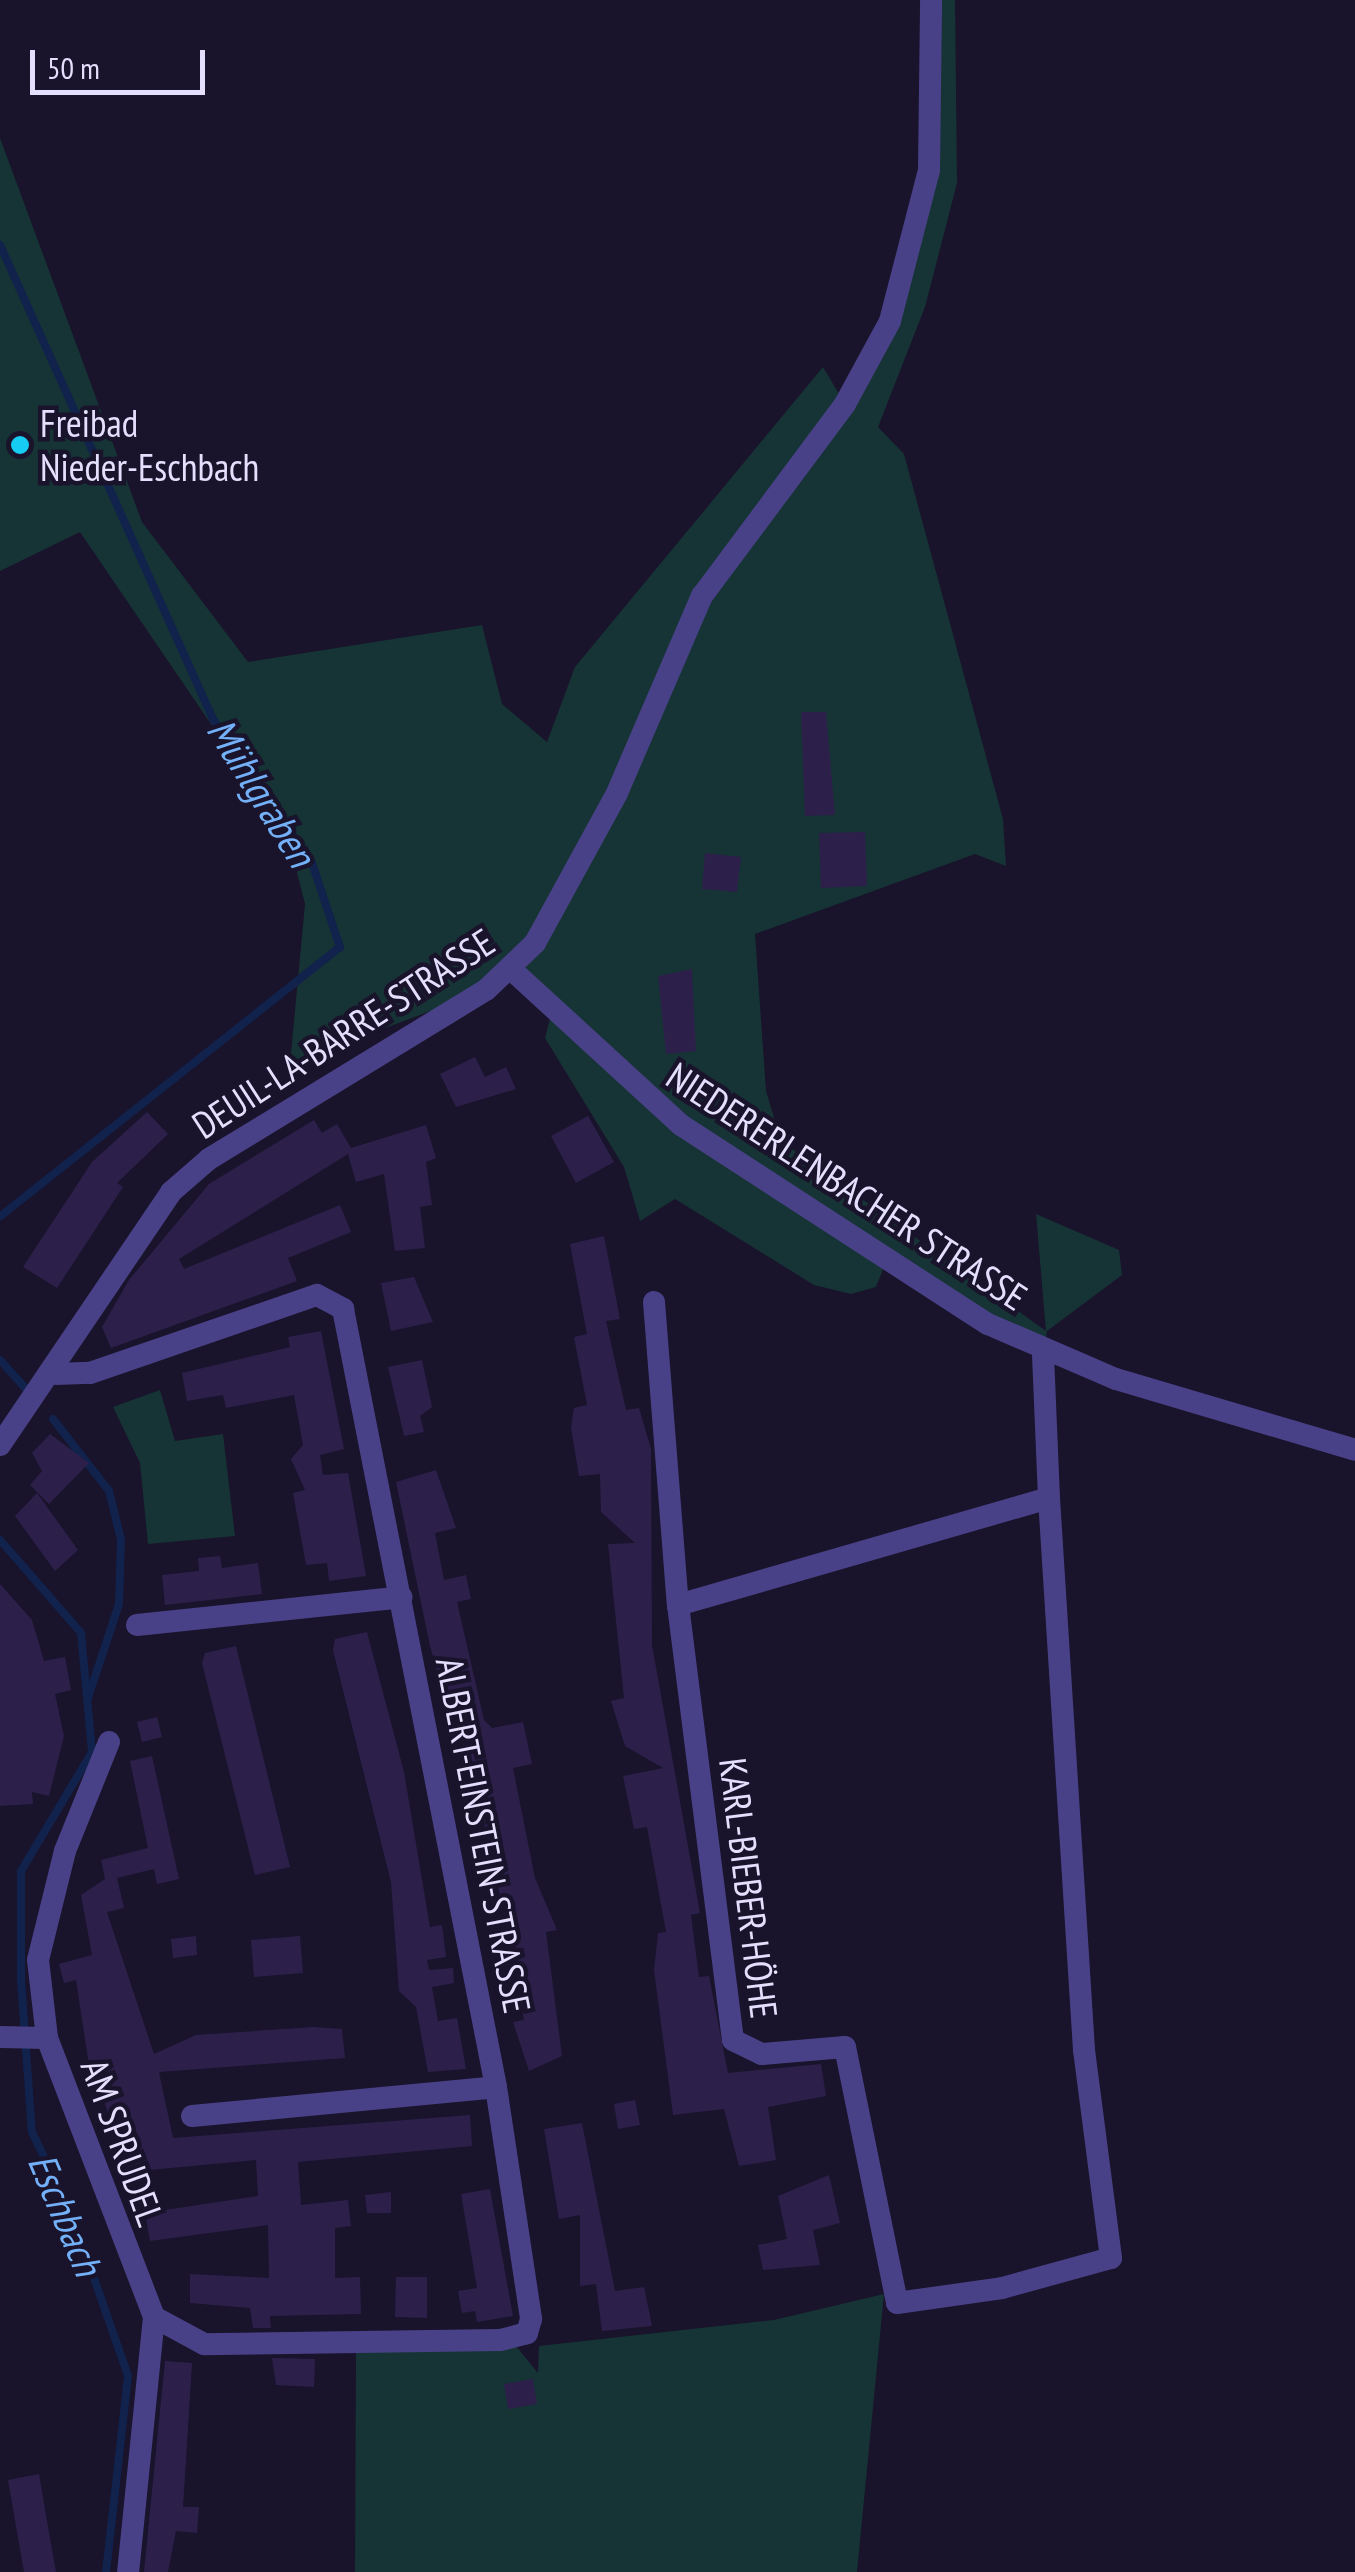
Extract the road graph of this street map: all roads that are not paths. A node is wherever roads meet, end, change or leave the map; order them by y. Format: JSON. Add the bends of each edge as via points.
{"nodes":[{"id":1,"x":931,"y":0,"type":"edge"},
{"id":2,"x":513,"y":970,"type":"junction"},
{"id":3,"x":654,"y":1302,"type":"dead end"},
{"id":4,"x":1042,"y":1352,"type":"junction"},
{"id":5,"x":56,"y":1374,"type":"junction"},
{"id":6,"x":0,"y":1446,"type":"edge"},
{"id":7,"x":1355,"y":1450,"type":"edge"},
{"id":8,"x":1049,"y":1498,"type":"junction"},
{"id":9,"x":402,"y":1597,"type":"junction"},
{"id":10,"x":678,"y":1605,"type":"junction"},
{"id":11,"x":137,"y":1626,"type":"dead end"},
{"id":12,"x":109,"y":1742,"type":"dead end"},
{"id":13,"x":0,"y":2037,"type":"edge"},
{"id":14,"x":47,"y":2038,"type":"junction"},
{"id":15,"x":496,"y":2086,"type":"junction"},
{"id":16,"x":192,"y":2116,"type":"dead end"},
{"id":17,"x":154,"y":2316,"type":"junction"},
{"id":18,"x":128,"y":2572,"type":"edge"}],
"edges":[{"from":1,"to":2,"type":"street","name":"DEUIL-LA-BARRE-STRASSE","via":[[929,170],[890,320],[846,404],[702,596],[580,869]]},
{"from":2,"to":4,"type":"street","name":"NIEDERERLENBACHER STRASSE","via":[[681,1125],[942,1298]]},
{"from":2,"to":5,"type":"street","name":"DEUIL-LA-BARRE-STRASSE","via":[[209,1159],[171,1192]]},
{"from":3,"to":10,"type":"street","name":"KARL-BIEBER-HÖHE"},
{"from":4,"to":7,"type":"street","name":"NIEDERERLENBACHER STRASSE"},
{"from":4,"to":8,"type":"street"},
{"from":5,"to":6,"type":"street","name":"DEUIL-LA-BARRE-STRASSE"},
{"from":5,"to":9,"type":"street","name":"ALBERT-EINSTEIN-STRASSE","via":[[90,1373],[333,1297],[343,1309]]},
{"from":8,"to":10,"type":"street"},
{"from":8,"to":10,"type":"street","name":"KARL-BIEBER-HÖHE","via":[[1083,2033],[1110,2258],[1002,2288],[897,2303],[845,2047],[762,2054],[733,2040]]},
{"from":9,"to":11,"type":"street"},
{"from":9,"to":15,"type":"street","name":"ALBERT-EINSTEIN-STRASSE"},
{"from":12,"to":14,"type":"street","name":"AM SPRUDEL","via":[[65,1851],[38,1960]]},
{"from":13,"to":14,"type":"street"},
{"from":14,"to":17,"type":"street","name":"AM SPRUDEL"},
{"from":15,"to":16,"type":"street"},
{"from":15,"to":17,"type":"street","name":"ALBERT-EINSTEIN-STRASSE","via":[[527,2332],[204,2344]]},
{"from":17,"to":18,"type":"street","name":"AM SPRUDEL"}]}
